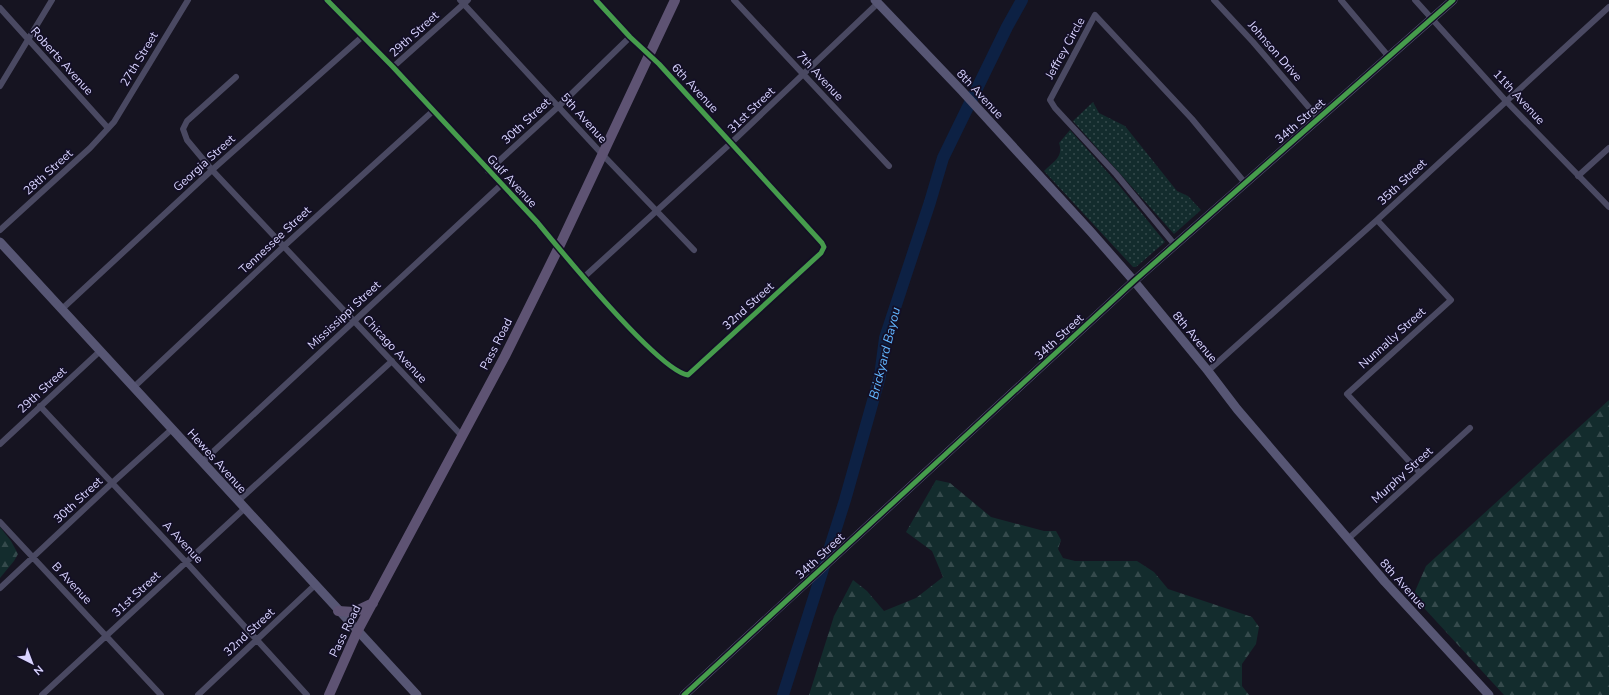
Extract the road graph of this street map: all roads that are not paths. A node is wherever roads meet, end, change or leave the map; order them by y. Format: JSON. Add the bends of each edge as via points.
{"nodes":[{"id":1,"x":52,"y":0,"type":"edge"},
{"id":2,"x":188,"y":0,"type":"edge"},
{"id":3,"x":327,"y":0,"type":"edge"},
{"id":4,"x":596,"y":0,"type":"edge"},
{"id":5,"x":675,"y":0,"type":"edge"},
{"id":6,"x":734,"y":0,"type":"edge"},
{"id":7,"x":1214,"y":0,"type":"edge"},
{"id":8,"x":1341,"y":0,"type":"edge"},
{"id":9,"x":1415,"y":0,"type":"edge"},
{"id":10,"x":1453,"y":0,"type":"edge"},
{"id":11,"x":464,"y":1,"type":"edge"},
{"id":12,"x":877,"y":1,"type":"edge"},
{"id":13,"x":1609,"y":7,"type":"edge"},
{"id":14,"x":0,"y":8,"type":"edge"},
{"id":15,"x":1433,"y":19,"type":"junction"},
{"id":16,"x":364,"y":36,"type":"junction"},
{"id":17,"x":630,"y":37,"type":"junction"},
{"id":18,"x":28,"y":39,"type":"junction"},
{"id":19,"x":649,"y":55,"type":"junction"},
{"id":20,"x":1389,"y":57,"type":"junction"},
{"id":21,"x":393,"y":67,"type":"junction"},
{"id":22,"x":803,"y":74,"type":"junction"},
{"id":23,"x":236,"y":77,"type":"dead end"},
{"id":24,"x":0,"y":86,"type":"edge"},
{"id":25,"x":1506,"y":101,"type":"junction"},
{"id":26,"x":559,"y":106,"type":"junction"},
{"id":27,"x":433,"y":111,"type":"junction"},
{"id":28,"x":1318,"y":118,"type":"junction"},
{"id":29,"x":108,"y":128,"type":"junction"},
{"id":30,"x":731,"y":142,"type":"junction"},
{"id":31,"x":1609,"y":148,"type":"edge"},
{"id":32,"x":602,"y":154,"type":"junction"},
{"id":33,"x":889,"y":166,"type":"dead end"},
{"id":34,"x":212,"y":170,"type":"junction"},
{"id":35,"x":488,"y":171,"type":"junction"},
{"id":36,"x":1578,"y":176,"type":"junction"},
{"id":37,"x":1245,"y":183,"type":"junction"},
{"id":38,"x":501,"y":185,"type":"junction"},
{"id":39,"x":1609,"y":207,"type":"edge"},
{"id":40,"x":656,"y":210,"type":"junction"},
{"id":41,"x":1377,"y":220,"type":"junction"},
{"id":42,"x":0,"y":230,"type":"edge"},
{"id":43,"x":0,"y":242,"type":"edge"},
{"id":44,"x":1175,"y":245,"type":"junction"},
{"id":45,"x":283,"y":247,"type":"junction"},
{"id":46,"x":824,"y":247,"type":"joint"},
{"id":47,"x":558,"y":250,"type":"junction"},
{"id":48,"x":694,"y":250,"type":"dead end"},
{"id":49,"x":583,"y":278,"type":"junction"},
{"id":50,"x":1134,"y":281,"type":"junction"},
{"id":51,"x":62,"y":309,"type":"junction"},
{"id":52,"x":354,"y":320,"type":"junction"},
{"id":53,"x":99,"y":352,"type":"junction"},
{"id":54,"x":392,"y":362,"type":"junction"},
{"id":55,"x":1208,"y":371,"type":"junction"},
{"id":56,"x":683,"y":374,"type":"joint"},
{"id":57,"x":134,"y":387,"type":"junction"},
{"id":58,"x":40,"y":406,"type":"junction"},
{"id":59,"x":1470,"y":428,"type":"dead end"},
{"id":60,"x":172,"y":429,"type":"junction"},
{"id":61,"x":462,"y":436,"type":"junction"},
{"id":62,"x":0,"y":444,"type":"edge"},
{"id":63,"x":202,"y":462,"type":"junction"},
{"id":64,"x":1420,"y":473,"type":"junction"},
{"id":65,"x":112,"y":483,"type":"junction"},
{"id":66,"x":238,"y":501,"type":"junction"},
{"id":67,"x":245,"y":508,"type":"junction"},
{"id":68,"x":0,"y":522,"type":"edge"},
{"id":69,"x":1348,"y":539,"type":"junction"},
{"id":70,"x":33,"y":557,"type":"junction"},
{"id":71,"x":186,"y":562,"type":"junction"},
{"id":72,"x":315,"y":585,"type":"junction"},
{"id":73,"x":0,"y":588,"type":"edge"},
{"id":74,"x":373,"y":603,"type":"junction"},
{"id":75,"x":338,"y":611,"type":"junction"},
{"id":76,"x":357,"y":632,"type":"junction"},
{"id":77,"x":106,"y":636,"type":"junction"},
{"id":78,"x":257,"y":639,"type":"junction"},
{"id":79,"x":42,"y":695,"type":"edge"},
{"id":80,"x":161,"y":695,"type":"edge"},
{"id":81,"x":198,"y":695,"type":"edge"},
{"id":82,"x":307,"y":695,"type":"edge"},
{"id":83,"x":329,"y":695,"type":"edge"},
{"id":84,"x":417,"y":695,"type":"edge"},
{"id":85,"x":684,"y":695,"type":"edge"},
{"id":86,"x":1489,"y":695,"type":"edge"}],
"edges":[{"from":1,"to":18,"type":"street"},
{"from":2,"to":29,"type":"street","name":"27th Street"},
{"from":3,"to":16,"type":"street","name":"Gulf Avenue"},
{"from":4,"to":17,"type":"street","name":"6th Avenue"},
{"from":5,"to":19,"type":"main road","name":"Pass Road"},
{"from":6,"to":22,"type":"street","name":"7th Avenue"},
{"from":7,"to":28,"type":"street","name":"Johnson Drive"},
{"from":8,"to":20,"type":"street"},
{"from":9,"to":15,"type":"street","name":"11th Avenue"},
{"from":10,"to":15,"type":"street","name":"34th Street"},
{"from":11,"to":21,"type":"street","name":"29th Street"},
{"from":11,"to":26,"type":"street","name":"5th Avenue"},
{"from":12,"to":22,"type":"street","name":"31st Street"},
{"from":12,"to":50,"type":"street","name":"8th Avenue"},
{"from":13,"to":25,"type":"street","name":"35th Street"},
{"from":14,"to":18,"type":"street","name":"Roberts Avenue"},
{"from":15,"to":20,"type":"street","name":"34th Street"},
{"from":15,"to":25,"type":"street","name":"11th Avenue"},
{"from":16,"to":21,"type":"street","name":"Gulf Avenue"},
{"from":16,"to":34,"type":"street","name":"Georgia Street"},
{"from":17,"to":19,"type":"street","name":"6th Avenue"},
{"from":17,"to":26,"type":"street","name":"30th Street"},
{"from":18,"to":24,"type":"street"},
{"from":18,"to":29,"type":"street","name":"Roberts Avenue"},
{"from":19,"to":30,"type":"street","name":"6th Avenue"},
{"from":19,"to":32,"type":"main road","name":"Pass Road"},
{"from":20,"to":28,"type":"street","name":"34th Street"},
{"from":21,"to":27,"type":"street","name":"Gulf Avenue"},
{"from":22,"to":30,"type":"street","name":"31st Street"},
{"from":22,"to":33,"type":"street","name":"7th Avenue"},
{"from":23,"to":34,"type":"street","name":"Chicago Avenue","via":[[187,120],[183,129],[187,140]]},
{"from":25,"to":36,"type":"street","name":"11th Avenue"},
{"from":25,"to":41,"type":"street","name":"35th Street"},
{"from":26,"to":32,"type":"street","name":"5th Avenue"},
{"from":26,"to":35,"type":"street","name":"30th Street"},
{"from":27,"to":35,"type":"street","name":"Gulf Avenue"},
{"from":27,"to":45,"type":"street","name":"Tennessee Street"},
{"from":28,"to":37,"type":"street","name":"34th Street"},
{"from":29,"to":42,"type":"street","name":"28th Street","via":[[90,148]]},
{"from":30,"to":40,"type":"street","name":"31st Street"},
{"from":30,"to":46,"type":"street","name":"6th Avenue"},
{"from":31,"to":36,"type":"street"},
{"from":32,"to":40,"type":"street","name":"5th Avenue"},
{"from":32,"to":47,"type":"main road","name":"Pass Road"},
{"from":34,"to":45,"type":"street","name":"Chicago Avenue"},
{"from":34,"to":51,"type":"street","name":"Georgia Street"},
{"from":35,"to":38,"type":"street","name":"Gulf Avenue"},
{"from":36,"to":39,"type":"street","name":"11th Avenue"},
{"from":37,"to":44,"type":"street","name":"34th Street"},
{"from":37,"to":44,"type":"street","name":"Jeffrey Circle","via":[[1192,119],[1095,15],[1052,93],[1051,102]]},
{"from":38,"to":47,"type":"street","name":"Gulf Avenue","via":[[538,224]]},
{"from":38,"to":52,"type":"street","name":"Mississippi Street"},
{"from":40,"to":48,"type":"street","name":"5th Avenue"},
{"from":40,"to":49,"type":"street","name":"31st Street"},
{"from":41,"to":55,"type":"street","name":"35th Street"},
{"from":41,"to":64,"type":"street","name":"Nunnally Street","via":[[1451,300],[1347,394]]},
{"from":43,"to":51,"type":"street","name":"Hewes Avenue"},
{"from":44,"to":50,"type":"street","name":"34th Street"},
{"from":45,"to":52,"type":"street","name":"Chicago Avenue"},
{"from":45,"to":57,"type":"street","name":"Tennessee Street"},
{"from":46,"to":56,"type":"street","name":"32nd Street","via":[[821,253],[688,375]]},
{"from":47,"to":49,"type":"street","name":"Gulf Avenue"},
{"from":47,"to":61,"type":"main road","name":"Pass Road"},
{"from":49,"to":56,"type":"street","name":"Gulf Avenue","via":[[648,346],[671,367]]},
{"from":50,"to":55,"type":"street","name":"8th Avenue"},
{"from":50,"to":85,"type":"street","name":"34th Street"},
{"from":51,"to":53,"type":"street","name":"Hewes Avenue"},
{"from":52,"to":54,"type":"street","name":"Chicago Avenue"},
{"from":52,"to":63,"type":"street","name":"Mississippi Street"},
{"from":53,"to":57,"type":"street","name":"Hewes Avenue"},
{"from":53,"to":58,"type":"street","name":"29th Street"},
{"from":54,"to":61,"type":"street","name":"Chicago Avenue"},
{"from":54,"to":66,"type":"street"},
{"from":55,"to":69,"type":"street","name":"8th Avenue","via":[[1237,409]]},
{"from":57,"to":60,"type":"street","name":"Hewes Avenue"},
{"from":58,"to":62,"type":"street","name":"29th Street"},
{"from":58,"to":65,"type":"street","name":"A Avenue"},
{"from":59,"to":64,"type":"street","name":"Murphy Street"},
{"from":60,"to":63,"type":"street","name":"Hewes Avenue"},
{"from":60,"to":65,"type":"street","name":"30th Street"},
{"from":61,"to":74,"type":"main road","name":"Pass Road"},
{"from":63,"to":66,"type":"street","name":"Hewes Avenue"},
{"from":64,"to":69,"type":"street","name":"Murphy Street"},
{"from":65,"to":70,"type":"street","name":"30th Street"},
{"from":65,"to":71,"type":"street","name":"A Avenue"},
{"from":66,"to":67,"type":"street","name":"Hewes Avenue"},
{"from":67,"to":71,"type":"street","name":"31st Street"},
{"from":67,"to":72,"type":"street","name":"Hewes Avenue"},
{"from":68,"to":70,"type":"street","name":"B Avenue"},
{"from":69,"to":86,"type":"street","name":"8th Avenue"},
{"from":70,"to":73,"type":"street","name":"30th Street"},
{"from":70,"to":77,"type":"street","name":"B Avenue"},
{"from":71,"to":77,"type":"street","name":"31st Street"},
{"from":71,"to":78,"type":"street","name":"A Avenue"},
{"from":72,"to":75,"type":"street","name":"Hewes Avenue"},
{"from":72,"to":78,"type":"street","name":"32nd Street"},
{"from":74,"to":75,"type":"main road","via":[[354,612]]},
{"from":74,"to":76,"type":"main road","name":"Pass Road"},
{"from":75,"to":76,"type":"street","name":"Hewes Avenue"},
{"from":76,"to":83,"type":"main road","name":"Pass Road"},
{"from":76,"to":84,"type":"street","name":"Hewes Avenue"},
{"from":77,"to":79,"type":"street","name":"31st Street"},
{"from":77,"to":80,"type":"street","name":"B Avenue"},
{"from":78,"to":81,"type":"street","name":"32nd Street"},
{"from":78,"to":82,"type":"street","name":"A Avenue"}]}
